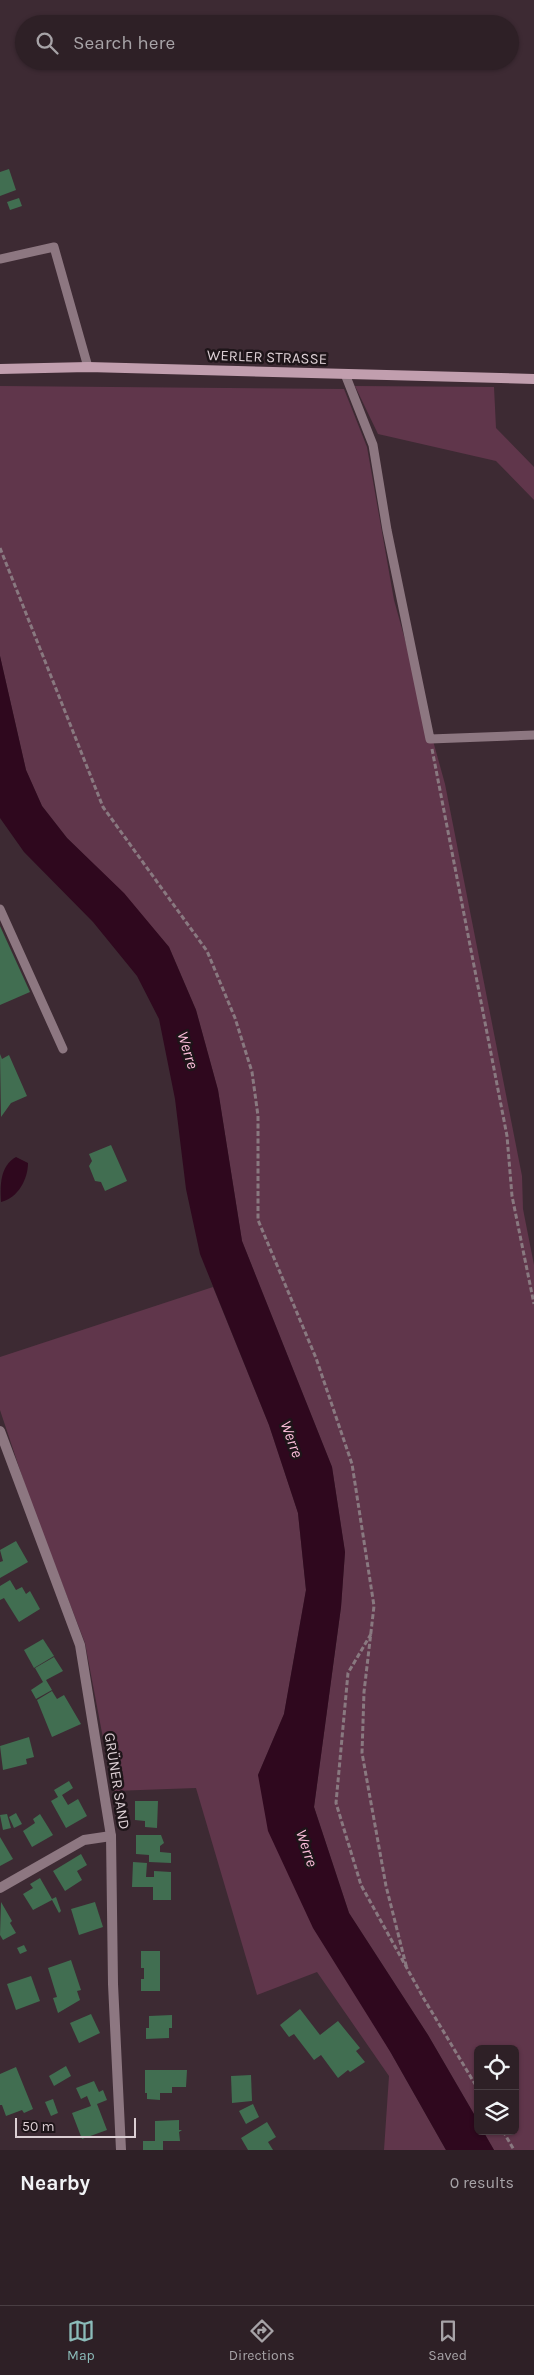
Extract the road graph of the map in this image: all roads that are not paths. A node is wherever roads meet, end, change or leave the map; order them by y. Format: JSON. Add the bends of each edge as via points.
{"nodes":[{"id":1,"x":0,"y":259,"type":"edge"},
{"id":2,"x":88,"y":366,"type":"junction"},
{"id":3,"x":0,"y":369,"type":"edge"},
{"id":4,"x":345,"y":374,"type":"junction"},
{"id":5,"x":534,"y":379,"type":"edge"},
{"id":6,"x":534,"y":735,"type":"edge"},
{"id":7,"x":0,"y":909,"type":"edge"},
{"id":8,"x":62,"y":1049,"type":"dead end"},
{"id":9,"x":0,"y":1431,"type":"edge"},
{"id":10,"x":111,"y":1836,"type":"junction"},
{"id":11,"x":0,"y":1888,"type":"edge"},
{"id":12,"x":121,"y":2150,"type":"edge"}],
"edges":[{"from":1,"to":2,"type":"lane","via":[[54,247]]},
{"from":2,"to":3,"type":"main road","name":"WERLER STRASSE"},
{"from":2,"to":4,"type":"main road","name":"WERLER STRASSE"},
{"from":4,"to":5,"type":"main road","name":"WERLER STRASSE"},
{"from":4,"to":6,"type":"lane","via":[[374,445],[387,530],[430,739]]},
{"from":7,"to":8,"type":"lane"},
{"from":9,"to":10,"type":"street","name":"GRÜNER SAND","via":[[80,1645]]},
{"from":10,"to":11,"type":"street","via":[[84,1840]]},
{"from":10,"to":12,"type":"street","name":"GRÜNER SAND","via":[[113,1984]]}]}
